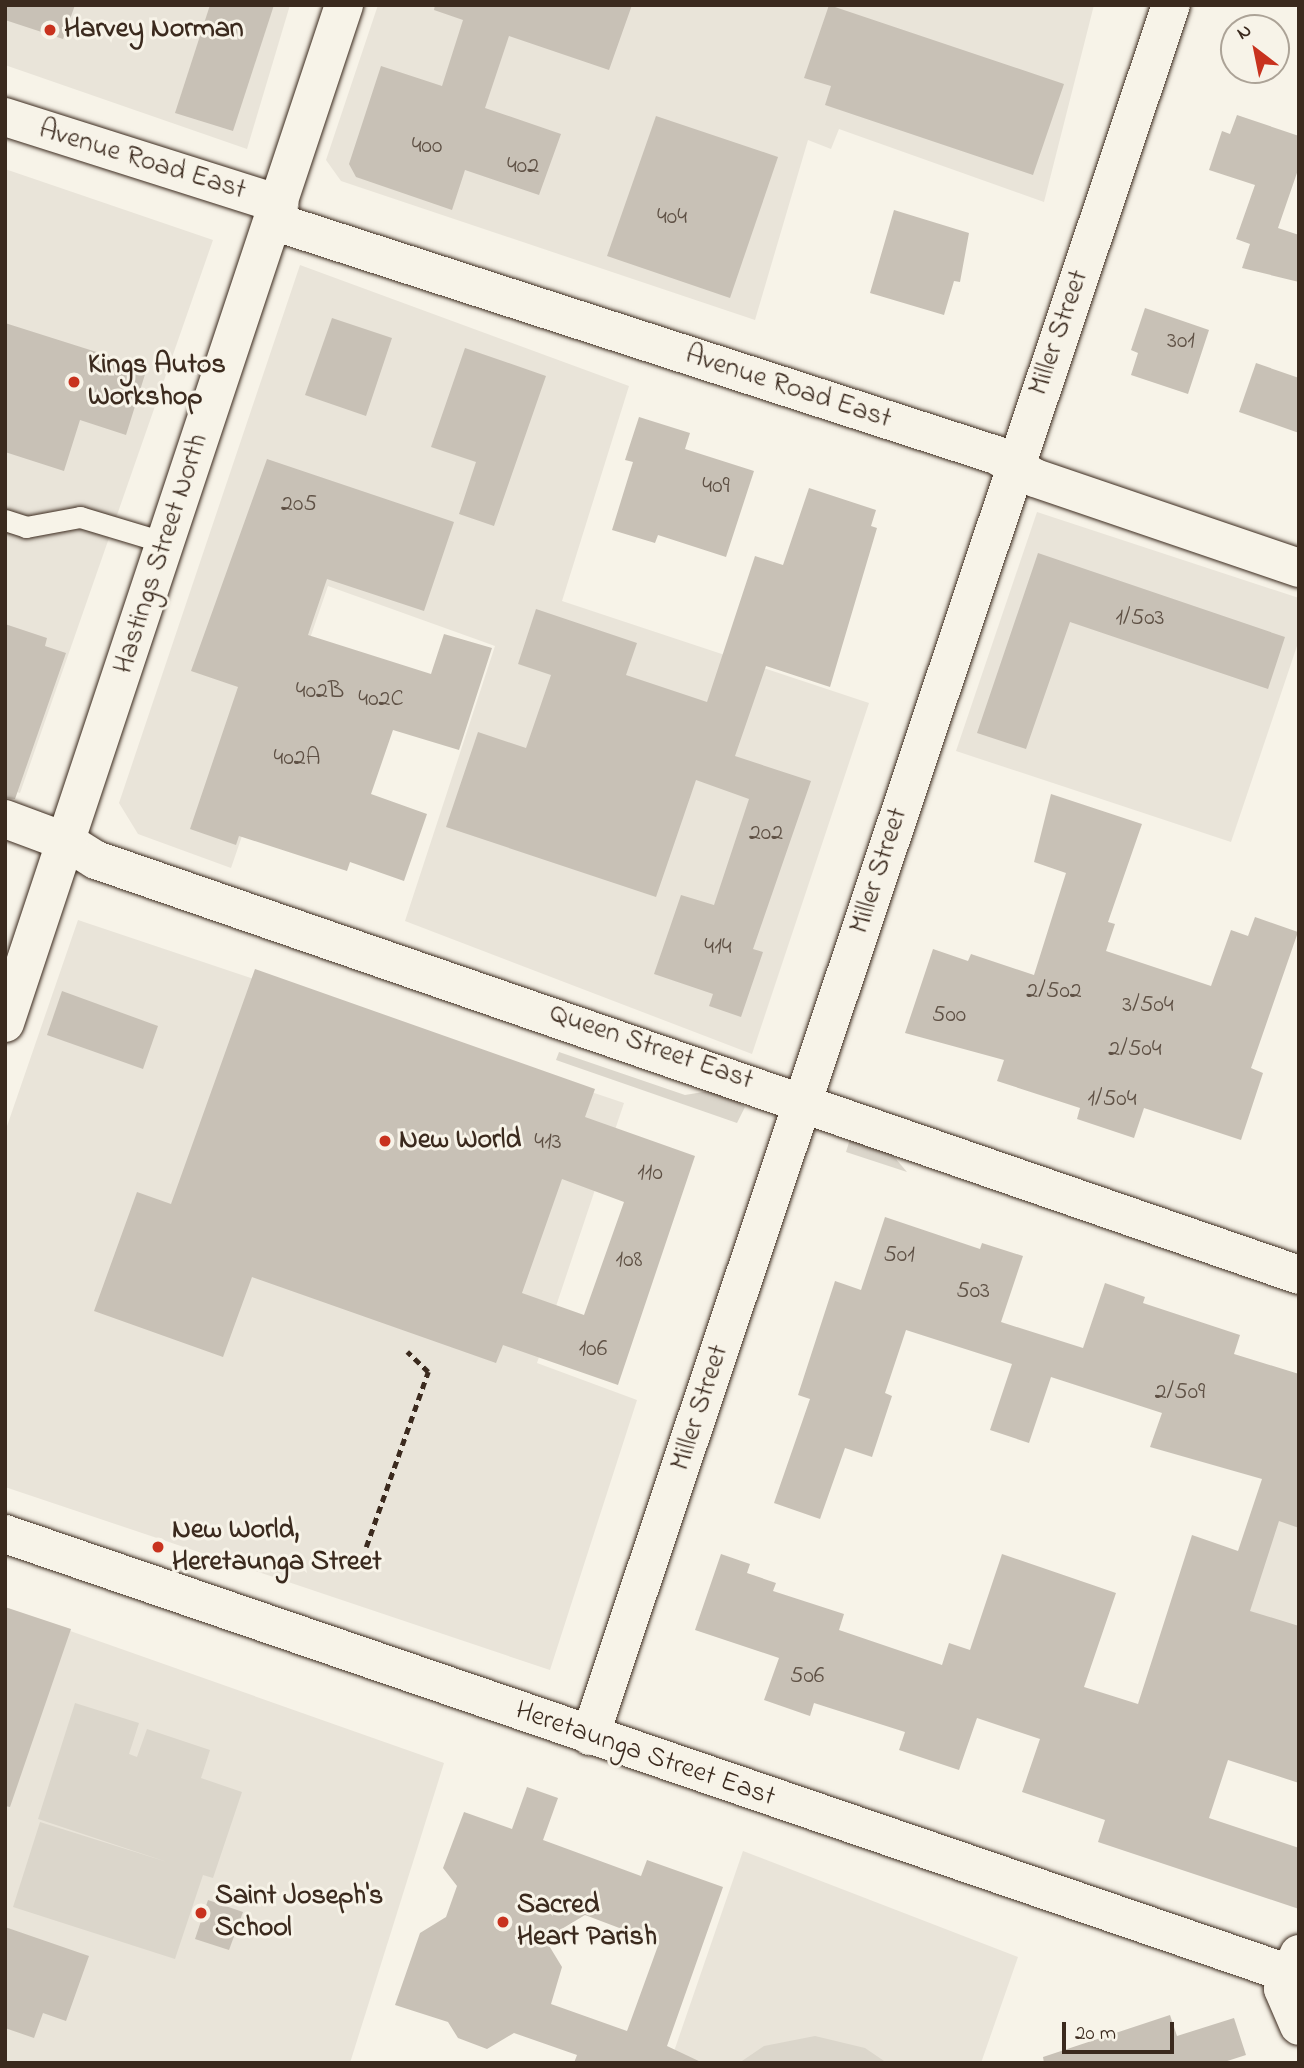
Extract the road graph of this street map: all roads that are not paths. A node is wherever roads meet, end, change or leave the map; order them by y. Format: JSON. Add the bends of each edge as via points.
{"nodes":[{"id":1,"x":344,"y":5,"type":"edge"},
{"id":2,"x":1171,"y":5,"type":"edge"},
{"id":3,"x":5,"y":117,"type":"edge"},
{"id":4,"x":276,"y":212,"type":"junction"},
{"id":5,"x":1015,"y":467,"type":"junction"},
{"id":6,"x":5,"y":520,"type":"edge"},
{"id":7,"x":166,"y":543,"type":"junction"},
{"id":8,"x":1299,"y":568,"type":"edge"},
{"id":9,"x":5,"y":819,"type":"edge"},
{"id":10,"x":67,"y":842,"type":"junction"},
{"id":11,"x":5,"y":1023,"type":"edge"},
{"id":12,"x":802,"y":1104,"type":"junction"},
{"id":13,"x":1299,"y":1275,"type":"edge"},
{"id":14,"x":5,"y":1534,"type":"edge"},
{"id":15,"x":590,"y":1736,"type":"junction"},
{"id":16,"x":1293,"y":1964,"type":"edge"},
{"id":17,"x":1299,"y":2026,"type":"edge"}],
"edges":[{"from":1,"to":4,"type":"street","name":"Hastings Street North"},
{"from":2,"to":5,"type":"street","name":"Miller Street"},
{"from":3,"to":4,"type":"street","name":"Avenue Road East"},
{"from":4,"to":5,"type":"street","name":"Avenue Road East","via":[[996,455]]},
{"from":4,"to":7,"type":"street","name":"Hastings Street North"},
{"from":5,"to":8,"type":"street","name":"Avenue Road East"},
{"from":5,"to":12,"type":"street","name":"Miller Street"},
{"from":6,"to":7,"type":"lane","via":[[26,527],[79,517]]},
{"from":7,"to":10,"type":"street","name":"Hastings Street North"},
{"from":9,"to":10,"type":"street","name":"Queen Street East"},
{"from":10,"to":11,"type":"street","name":"Hastings Street North"},
{"from":10,"to":12,"type":"street","name":"Queen Street East","via":[[96,860]]},
{"from":12,"to":13,"type":"street","name":"Queen Street East"},
{"from":12,"to":15,"type":"street","name":"Miller Street"},
{"from":14,"to":15,"type":"street","name":"Heretaunga Street East"},
{"from":15,"to":16,"type":"street","name":"Heretaunga Street East"},
{"from":16,"to":17,"type":"street","via":[[1286,2006]]}]}
